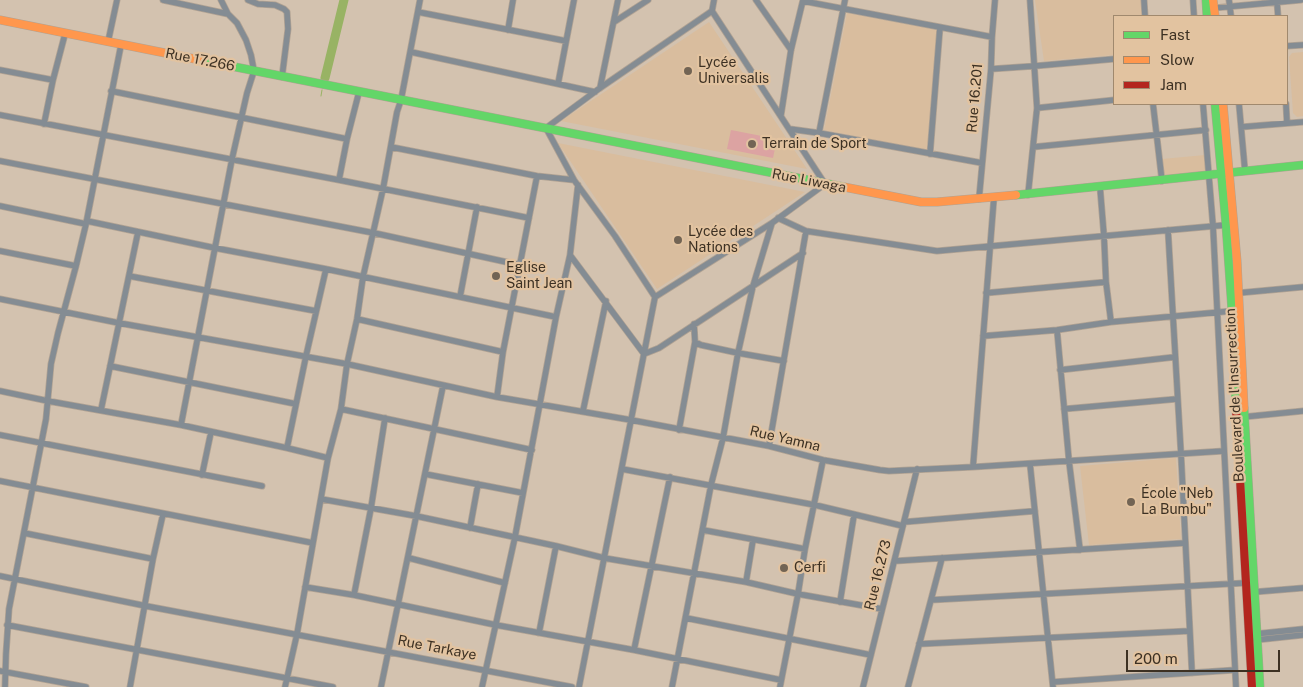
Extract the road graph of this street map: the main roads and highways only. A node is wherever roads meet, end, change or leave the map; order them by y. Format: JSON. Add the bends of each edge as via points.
{"nodes":[{"id":1,"x":1206,"y":0,"type":"edge"},
{"id":2,"x":1207,"y":15,"type":"edge"},
{"id":3,"x":0,"y":20,"type":"edge"},
{"id":4,"x":401,"y":100,"type":"joint"},
{"id":5,"x":1215,"y":105,"type":"edge"},
{"id":6,"x":1223,"y":105,"type":"edge"},
{"id":7,"x":1303,"y":165,"type":"edge"},
{"id":8,"x":1226,"y":174,"type":"junction"},
{"id":9,"x":1253,"y":637,"type":"junction"},
{"id":10,"x":1252,"y":687,"type":"edge"},
{"id":11,"x":1260,"y":687,"type":"edge"}],
"edges":[{"from":1,"to":2,"type":"main road"},
{"from":3,"to":4,"type":"main road","name":"Rue 17.266"},
{"from":4,"to":8,"type":"main road","name":"Rue Liwaga","via":[[921,202],[1028,195]]},
{"from":5,"to":8,"type":"main road","name":"Boulevard de l'Insurrection"},
{"from":6,"to":8,"type":"main road","name":"Boulevard de l'Insurrection"},
{"from":7,"to":8,"type":"main road","name":"Rue Liwaga"},
{"from":8,"to":9,"type":"main road","name":"Boulevard de l'Insurrection","via":[[1238,292],[1254,592]]},
{"from":8,"to":9,"type":"main road","name":"Boulevard de l'Insurrection","via":[[1245,582]]},
{"from":9,"to":10,"type":"main road","name":"Boulevard de l'Insurrection"},
{"from":9,"to":11,"type":"main road","name":"Boulevard de l'Insurrection"}]}
